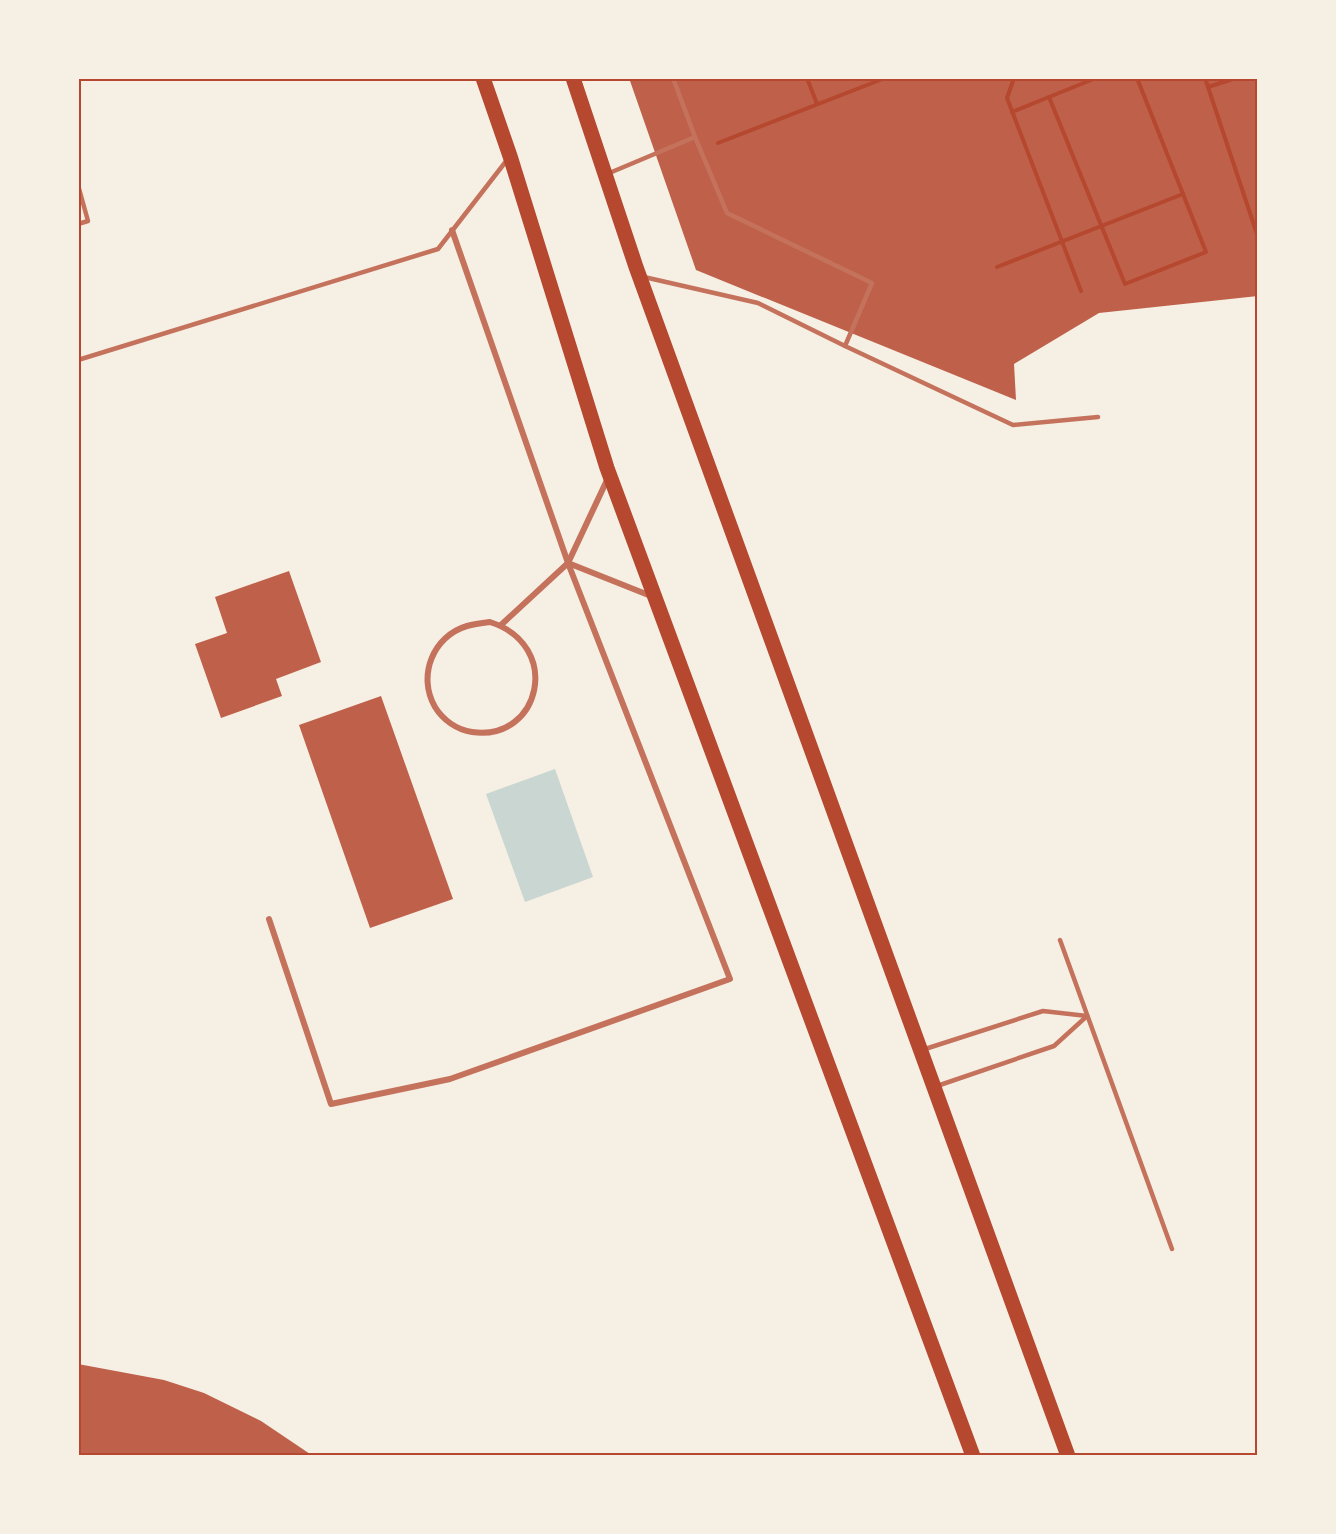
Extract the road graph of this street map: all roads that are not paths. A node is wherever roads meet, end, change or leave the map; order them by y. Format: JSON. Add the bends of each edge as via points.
{"nodes":[{"id":1,"x":481,"y":78,"type":"edge"},
{"id":2,"x":573,"y":78,"type":"edge"},
{"id":3,"x":673,"y":78,"type":"edge"},
{"id":4,"x":695,"y":137,"type":"junction"},
{"id":5,"x":510,"y":156,"type":"junction"},
{"id":6,"x":607,"y":174,"type":"junction"},
{"id":7,"x":78,"y":185,"type":"edge"},
{"id":8,"x":78,"y":224,"type":"edge"},
{"id":9,"x":452,"y":230,"type":"junction"},
{"id":10,"x":640,"y":276,"type":"junction"},
{"id":11,"x":844,"y":346,"type":"junction"},
{"id":12,"x":78,"y":360,"type":"edge"},
{"id":13,"x":1098,"y":417,"type":"dead end"},
{"id":14,"x":609,"y":474,"type":"junction"},
{"id":15,"x":568,"y":563,"type":"junction"},
{"id":16,"x":655,"y":598,"type":"junction"},
{"id":17,"x":501,"y":626,"type":"junction"},
{"id":18,"x":269,"y":919,"type":"dead end"},
{"id":19,"x":1060,"y":940,"type":"dead end"},
{"id":20,"x":1088,"y":1016,"type":"junction"},
{"id":21,"x":921,"y":1051,"type":"junction"},
{"id":22,"x":934,"y":1087,"type":"junction"},
{"id":23,"x":1172,"y":1249,"type":"dead end"},
{"id":24,"x":972,"y":1456,"type":"edge"},
{"id":25,"x":1068,"y":1456,"type":"edge"}],
"edges":[{"from":1,"to":5,"type":"main road"},
{"from":2,"to":6,"type":"main road"},
{"from":3,"to":4,"type":"lane"},
{"from":4,"to":6,"type":"lane"},
{"from":4,"to":11,"type":"lane","via":[[727,213],[872,283]]},
{"from":5,"to":9,"type":"lane"},
{"from":5,"to":14,"type":"main road"},
{"from":6,"to":10,"type":"main road"},
{"from":7,"to":8,"type":"lane","via":[[88,221]]},
{"from":9,"to":12,"type":"lane","via":[[438,249]]},
{"from":9,"to":15,"type":"street"},
{"from":10,"to":11,"type":"lane","via":[[758,303]]},
{"from":10,"to":21,"type":"main road"},
{"from":11,"to":13,"type":"lane","via":[[1013,425]]},
{"from":14,"to":15,"type":"street"},
{"from":14,"to":16,"type":"main road"},
{"from":15,"to":16,"type":"street"},
{"from":15,"to":17,"type":"street"},
{"from":15,"to":18,"type":"street","via":[[730,979],[450,1079],[331,1104]]},
{"from":16,"to":24,"type":"main road"},
{"from":17,"to":17,"type":"street","via":[[490,622],[466,626],[437,646],[429,663],[431,699],[450,723],[464,731],[496,731],[513,723],[526,710],[535,689],[535,670],[522,639]]},
{"from":19,"to":20,"type":"lane"},
{"from":20,"to":21,"type":"lane","via":[[1043,1011]]},
{"from":20,"to":22,"type":"lane","via":[[1054,1046]]},
{"from":20,"to":23,"type":"lane"},
{"from":21,"to":22,"type":"main road"},
{"from":22,"to":25,"type":"main road"}]}
